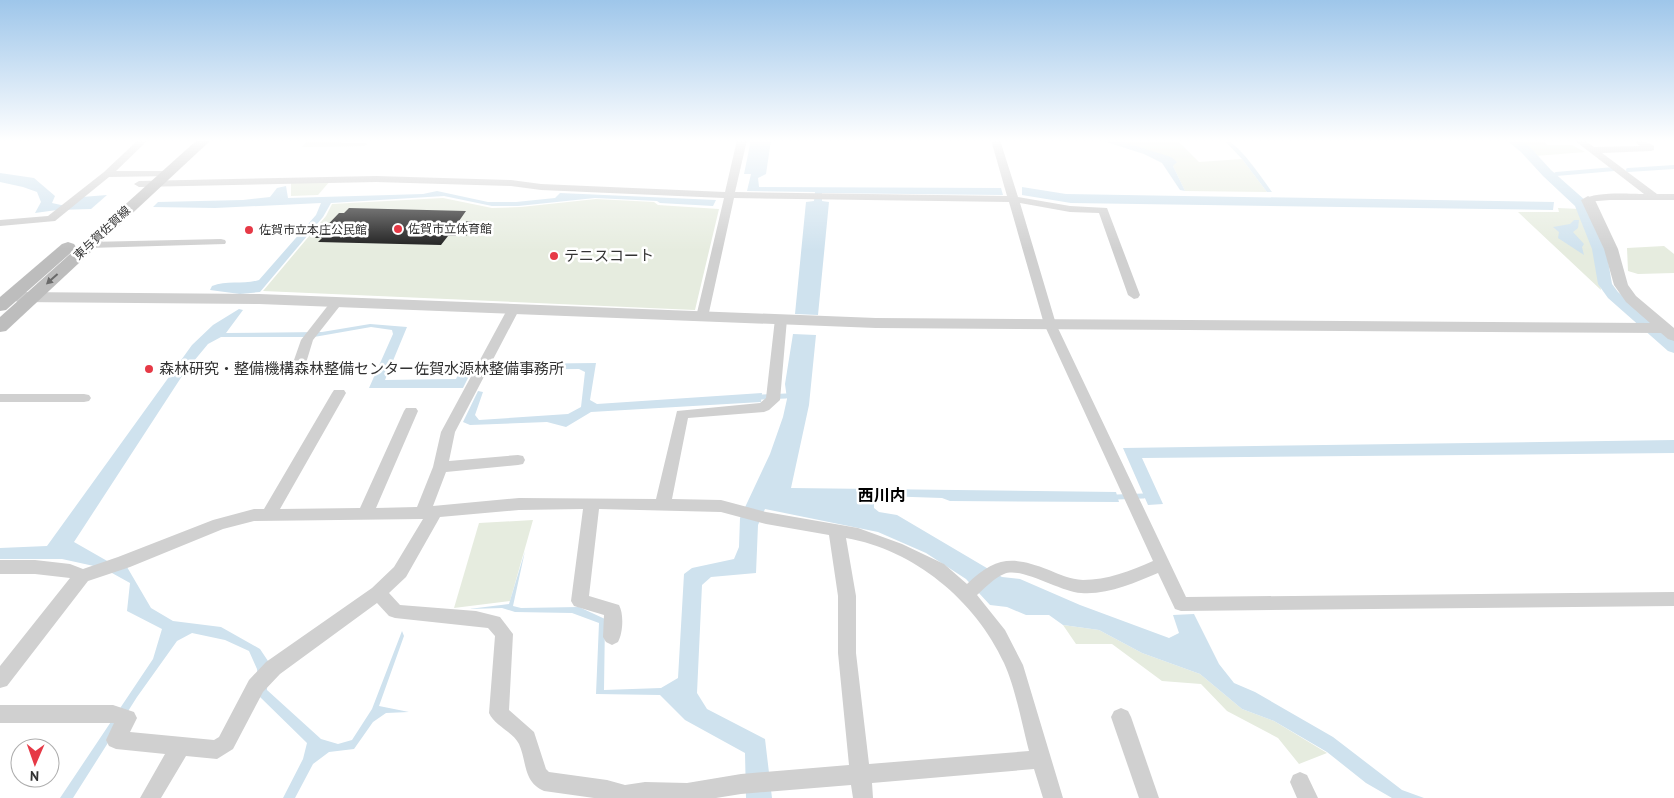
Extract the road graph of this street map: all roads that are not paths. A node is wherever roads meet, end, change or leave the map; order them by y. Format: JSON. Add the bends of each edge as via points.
{"nodes":[{"id":1,"x":103,"y":177,"type":"edge"},
{"id":2,"x":137,"y":177,"type":"edge"},
{"id":3,"x":734,"y":177,"type":"edge"},
{"id":4,"x":1006,"y":177,"type":"edge"},
{"id":5,"x":1629,"y":177,"type":"edge"},
{"id":6,"x":153,"y":179,"type":"junction"},
{"id":7,"x":730,"y":195,"type":"junction"},
{"id":8,"x":1655,"y":197,"type":"junction"},
{"id":9,"x":1674,"y":197,"type":"edge"},
{"id":10,"x":1012,"y":199,"type":"junction"},
{"id":11,"x":1588,"y":200,"type":"joint"},
{"id":12,"x":0,"y":223,"type":"edge"},
{"id":13,"x":221,"y":242,"type":"dead end"},
{"id":14,"x":89,"y":245,"type":"junction"},
{"id":15,"x":1134,"y":294,"type":"dead end"},
{"id":16,"x":32,"y":297,"type":"junction"},
{"id":17,"x":5,"y":302,"type":"edge"},
{"id":18,"x":337,"y":302,"type":"junction"},
{"id":19,"x":514,"y":308,"type":"junction"},
{"id":20,"x":702,"y":317,"type":"junction"},
{"id":21,"x":781,"y":320,"type":"junction"},
{"id":22,"x":1050,"y":324,"type":"junction"},
{"id":23,"x":0,"y":327,"type":"edge"},
{"id":24,"x":1661,"y":330,"type":"edge"},
{"id":25,"x":301,"y":360,"type":"dead end"},
{"id":26,"x":339,"y":393,"type":"dead end"},
{"id":27,"x":0,"y":398,"type":"edge"},
{"id":28,"x":84,"y":398,"type":"dead end"},
{"id":29,"x":411,"y":411,"type":"dead end"},
{"id":30,"x":518,"y":460,"type":"dead end"},
{"id":31,"x":440,"y":467,"type":"junction"},
{"id":32,"x":592,"y":503,"type":"junction"},
{"id":33,"x":663,"y":504,"type":"junction"},
{"id":34,"x":429,"y":512,"type":"junction"},
{"id":35,"x":366,"y":513,"type":"junction"},
{"id":36,"x":269,"y":514,"type":"junction"},
{"id":37,"x":836,"y":529,"type":"junction"},
{"id":38,"x":1162,"y":564,"type":"junction"},
{"id":39,"x":0,"y":567,"type":"edge"},
{"id":40,"x":91,"y":574,"type":"junction"},
{"id":41,"x":969,"y":592,"type":"junction"},
{"id":42,"x":378,"y":593,"type":"junction"},
{"id":43,"x":1674,"y":598,"type":"edge"},
{"id":44,"x":612,"y":637,"type":"dead end"},
{"id":45,"x":3,"y":673,"type":"edge"},
{"id":46,"x":0,"y":714,"type":"edge"},
{"id":47,"x":1121,"y":717,"type":"dead end"},
{"id":48,"x":181,"y":746,"type":"junction"},
{"id":49,"x":1042,"y":760,"type":"junction"},
{"id":50,"x":860,"y":773,"type":"junction"},
{"id":51,"x":625,"y":797,"type":"edge"},
{"id":52,"x":150,"y":798,"type":"edge"},
{"id":53,"x":863,"y":798,"type":"edge"},
{"id":54,"x":1053,"y":798,"type":"edge"},
{"id":55,"x":1150,"y":798,"type":"edge"}],
"edges":[{"from":1,"to":12,"type":"street","via":[[51,218]]},
{"from":2,"to":6,"type":"street"},
{"from":3,"to":7,"type":"street"},
{"from":4,"to":10,"type":"street"},
{"from":5,"to":8,"type":"street"},
{"from":6,"to":7,"type":"street","via":[[512,182],[541,187]]},
{"from":6,"to":14,"type":"main road","name":"東与賀佐賀線"},
{"from":6,"to":17,"type":"main road","name":"東与賀佐賀線"},
{"from":7,"to":10,"type":"street"},
{"from":7,"to":20,"type":"street"},
{"from":8,"to":9,"type":"street"},
{"from":8,"to":11,"type":"street"},
{"from":10,"to":15,"type":"street","via":[[1070,209],[1102,210]]},
{"from":10,"to":22,"type":"street"},
{"from":11,"to":24,"type":"street","via":[[1614,256],[1622,285]]},
{"from":13,"to":14,"type":"street"},
{"from":14,"to":16,"type":"main road","name":"東与賀佐賀線","one_way":true},
{"from":16,"to":17,"type":"street"},
{"from":16,"to":18,"type":"street"},
{"from":16,"to":23,"type":"main road","name":"東与賀佐賀線"},
{"from":18,"to":19,"type":"street"},
{"from":18,"to":25,"type":"street","via":[[307,340]]},
{"from":19,"to":20,"type":"street"},
{"from":19,"to":31,"type":"street","via":[[448,432]]},
{"from":20,"to":21,"type":"street"},
{"from":21,"to":22,"type":"street"},
{"from":21,"to":33,"type":"street","via":[[773,397],[764,407],[682,414]]},
{"from":22,"to":24,"type":"street"},
{"from":22,"to":38,"type":"street"},
{"from":26,"to":36,"type":"street"},
{"from":27,"to":28,"type":"street"},
{"from":29,"to":35,"type":"street"},
{"from":30,"to":31,"type":"street"},
{"from":31,"to":34,"type":"street"},
{"from":32,"to":33,"type":"street"},
{"from":32,"to":34,"type":"street","via":[[519,504]]},
{"from":32,"to":44,"type":"street","via":[[580,601],[613,610]]},
{"from":33,"to":37,"type":"street","via":[[720,506],[766,518]]},
{"from":34,"to":35,"type":"street"},
{"from":34,"to":42,"type":"street","via":[[400,572]]},
{"from":35,"to":36,"type":"street"},
{"from":36,"to":40,"type":"street","via":[[219,524]]},
{"from":37,"to":41,"type":"street","via":[[896,548],[938,569]]},
{"from":37,"to":50,"type":"street","via":[[848,596],[847,653]]},
{"from":38,"to":41,"type":"street","via":[[1121,582],[1095,586],[1069,585],[1009,565],[995,570]]},
{"from":38,"to":43,"type":"street","via":[[1181,604]]},
{"from":39,"to":40,"type":"street","via":[[35,567]]},
{"from":40,"to":45,"type":"street"},
{"from":41,"to":49,"type":"street","via":[[999,635],[1014,665]]},
{"from":42,"to":48,"type":"street","via":[[273,668],[256,686],[226,743],[217,750]]},
{"from":42,"to":51,"type":"street","via":[[395,611],[494,622],[504,634],[499,713],[526,738],[537,774],[544,781],[607,790]]},
{"from":46,"to":48,"type":"street","via":[[120,716],[116,740]]},
{"from":47,"to":55,"type":"street"},
{"from":48,"to":52,"type":"street"},
{"from":49,"to":50,"type":"street"},
{"from":49,"to":54,"type":"street"},
{"from":50,"to":51,"type":"street","via":[[741,784],[686,793],[644,792]]},
{"from":50,"to":53,"type":"street"}]}
